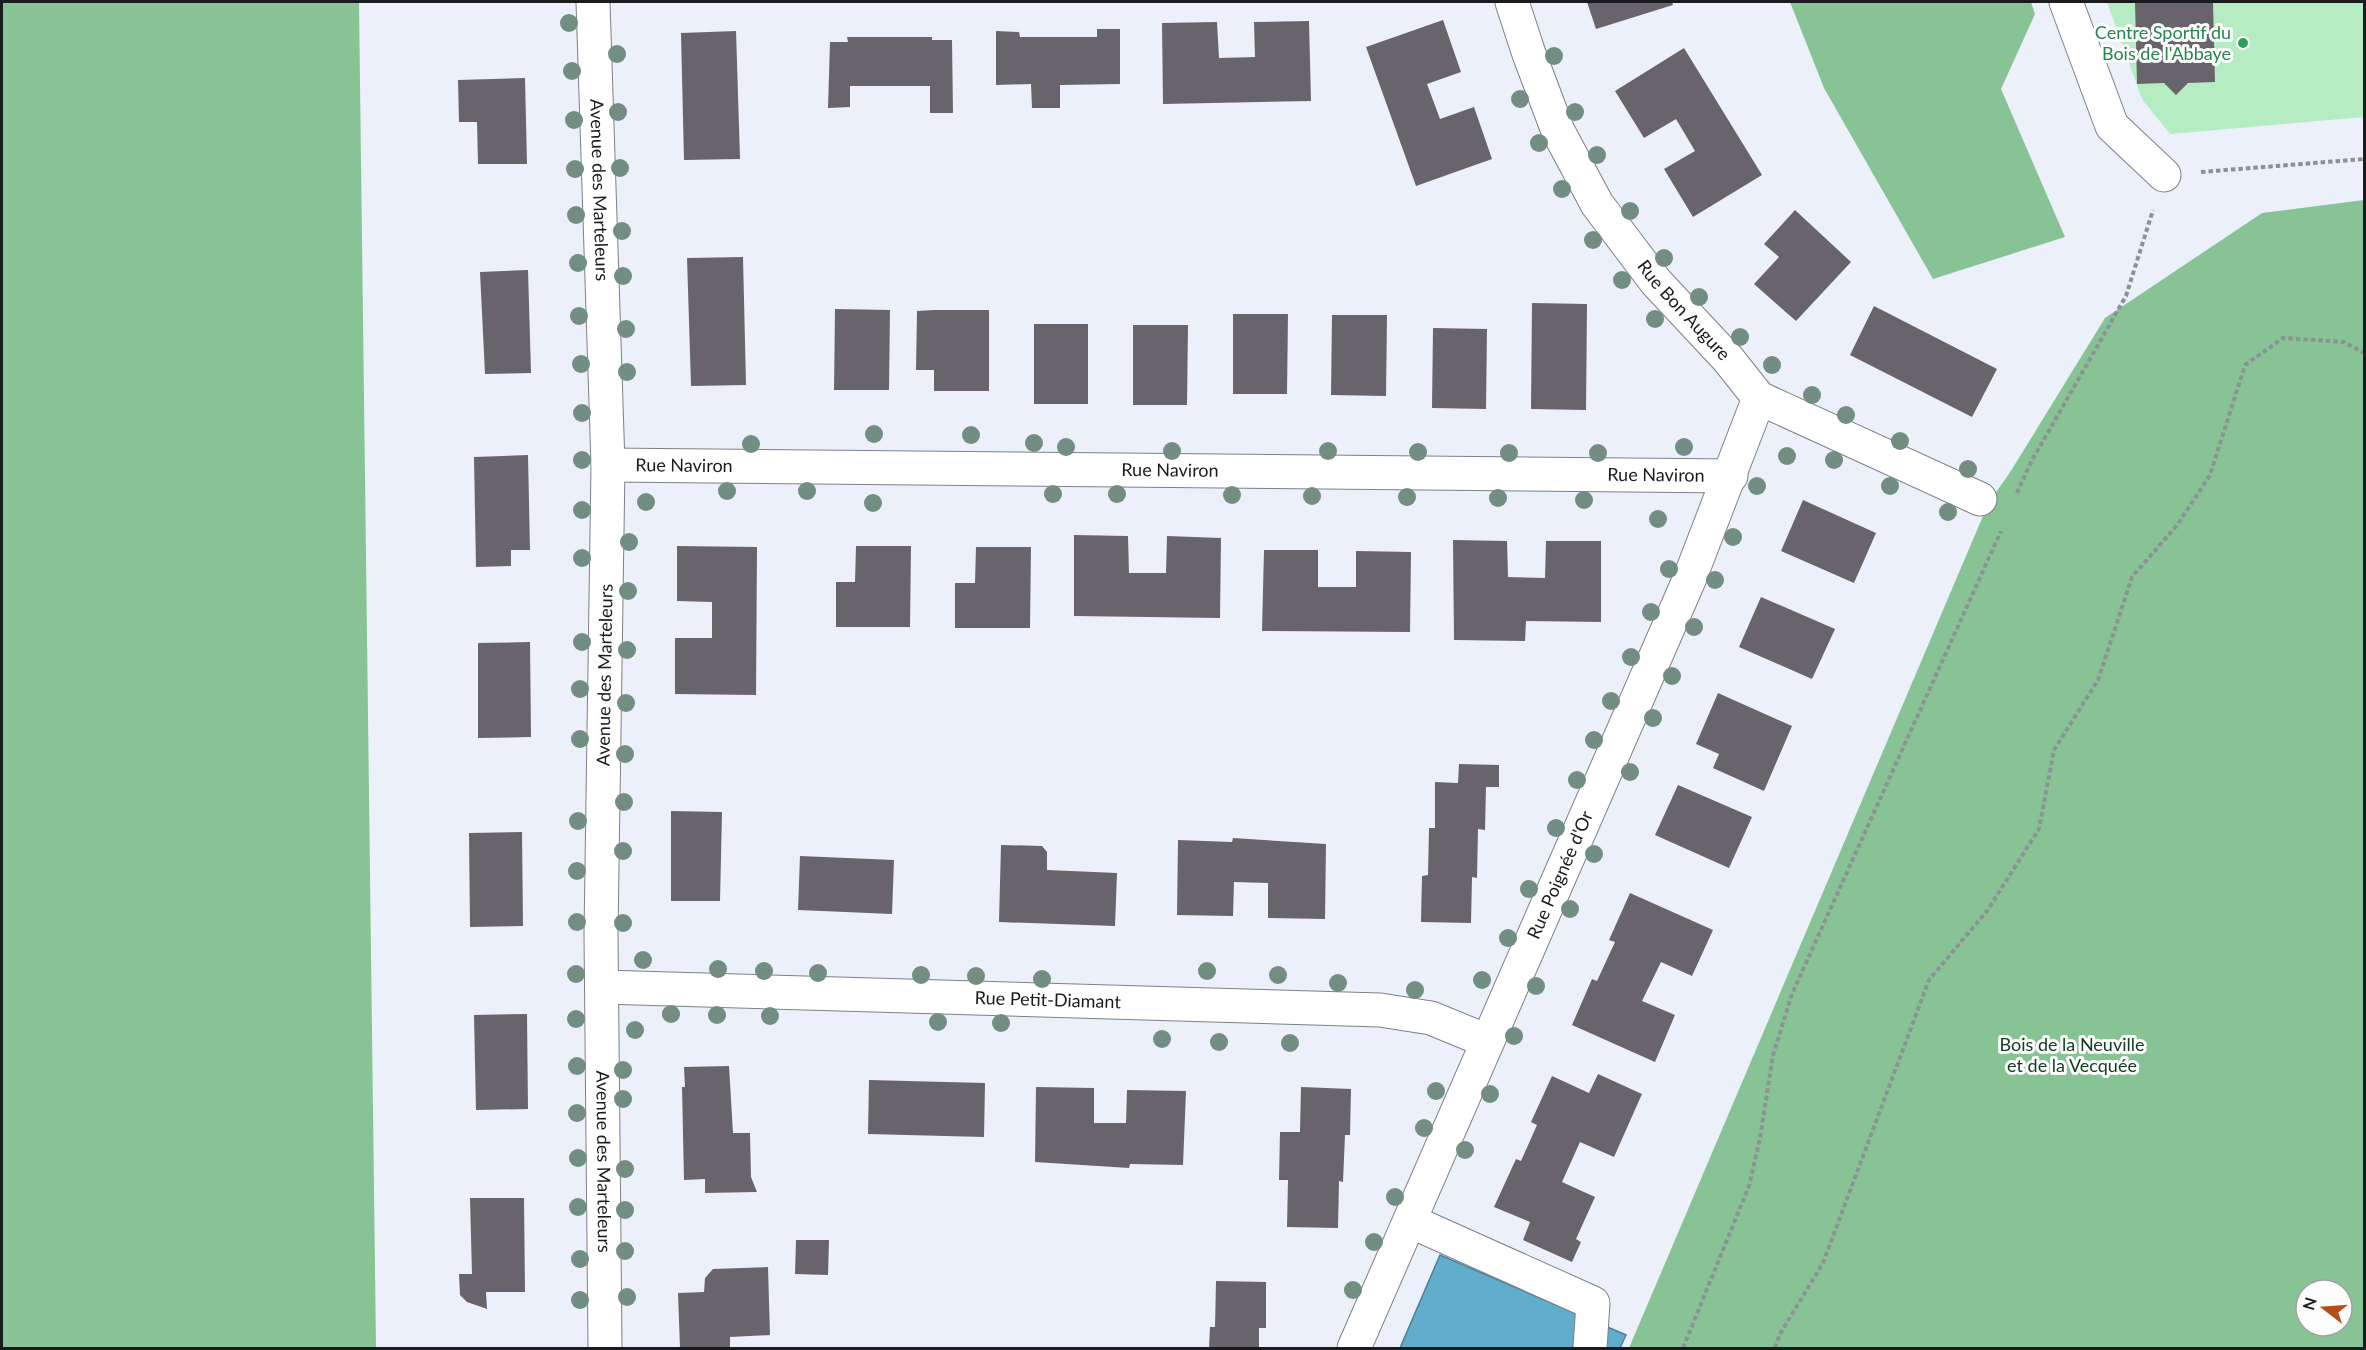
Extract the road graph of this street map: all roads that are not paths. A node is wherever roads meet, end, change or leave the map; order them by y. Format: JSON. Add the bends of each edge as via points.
{"nodes":[{"id":1,"x":593,"y":2,"type":"edge"},
{"id":2,"x":1512,"y":2,"type":"edge"},
{"id":3,"x":2066,"y":2,"type":"edge"},
{"id":4,"x":2164,"y":175,"type":"road end"},
{"id":5,"x":1759,"y":398,"type":"junction"},
{"id":6,"x":608,"y":465,"type":"junction"},
{"id":7,"x":1731,"y":476,"type":"junction"},
{"id":8,"x":1980,"y":499,"type":"dead end"},
{"id":9,"x":602,"y":987,"type":"junction"},
{"id":10,"x":1487,"y":1041,"type":"junction"},
{"id":11,"x":1410,"y":1221,"type":"junction"},
{"id":12,"x":606,"y":1348,"type":"edge"},
{"id":13,"x":1354,"y":1348,"type":"edge"},
{"id":14,"x":1590,"y":1348,"type":"edge"}],
"edges":[{"from":1,"to":6,"type":"street","name":"Avenue des Marteleurs"},
{"from":2,"to":5,"type":"street","name":"Rue Bon Augure","via":[[1558,131],[1597,204],[1656,282],[1728,358]]},
{"from":3,"to":4,"type":"street","via":[[2112,126]]},
{"from":5,"to":7,"type":"street","name":"Rue Poignée d'Or"},
{"from":5,"to":8,"type":"street","name":"Rue Bon Augure"},
{"from":6,"to":7,"type":"street","name":"Rue Naviron"},
{"from":6,"to":9,"type":"street","name":"Avenue des Marteleurs"},
{"from":7,"to":10,"type":"street","name":"Rue Poignée d'Or"},
{"from":9,"to":10,"type":"street","name":"Rue Petit-Diamant","via":[[1380,1010],[1431,1018]]},
{"from":9,"to":12,"type":"street","name":"Avenue des Marteleurs"},
{"from":10,"to":11,"type":"street","name":"Rue Poignée d'Or"},
{"from":11,"to":13,"type":"street","name":"Rue Poignée d'Or"},
{"from":11,"to":14,"type":"street","via":[[1593,1304]]}]}
